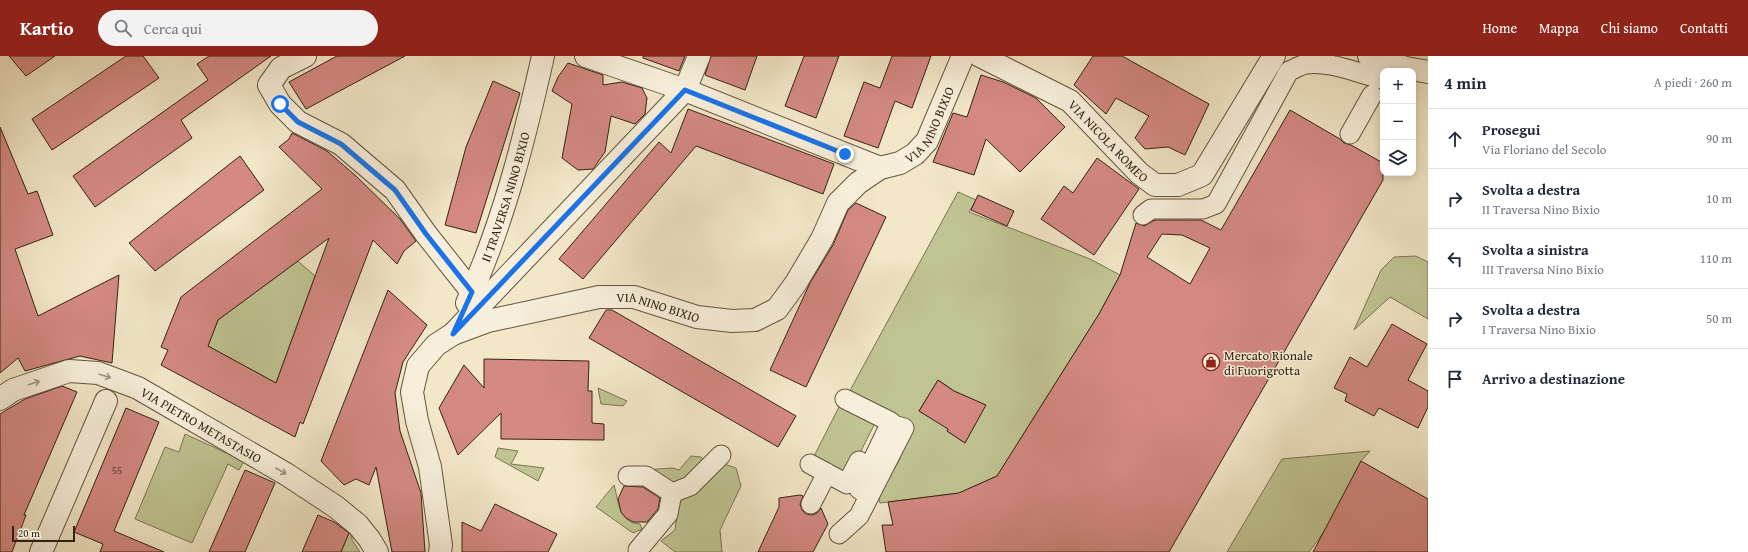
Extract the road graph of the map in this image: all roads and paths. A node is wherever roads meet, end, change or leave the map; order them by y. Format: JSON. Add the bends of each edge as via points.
{"nodes":[{"id":1,"x":305,"y":56,"type":"edge"},
{"id":2,"x":543,"y":56,"type":"edge"},
{"id":3,"x":586,"y":56,"type":"edge"},
{"id":4,"x":699,"y":56,"type":"edge"},
{"id":5,"x":963,"y":56,"type":"edge"},
{"id":6,"x":980,"y":56,"type":"edge"},
{"id":7,"x":1274,"y":56,"type":"edge"},
{"id":8,"x":1369,"y":56,"type":"edge"},
{"id":9,"x":1383,"y":68,"type":"edge"},
{"id":10,"x":1380,"y":70,"type":"edge"},
{"id":11,"x":1416,"y":72,"type":"edge"},
{"id":12,"x":1428,"y":72,"type":"edge"},
{"id":13,"x":685,"y":90,"type":"junction"},
{"id":14,"x":1372,"y":95,"type":"dead end"},
{"id":15,"x":1352,"y":122,"type":"dead end"},
{"id":16,"x":880,"y":168,"type":"junction"},
{"id":17,"x":1143,"y":215,"type":"dead end"},
{"id":18,"x":472,"y":292,"type":"junction"},
{"id":19,"x":453,"y":334,"type":"junction"},
{"id":20,"x":0,"y":399,"type":"edge"},
{"id":21,"x":845,"y":399,"type":"dead end"},
{"id":22,"x":106,"y":402,"type":"dead end"},
{"id":23,"x":880,"y":416,"type":"junction"},
{"id":24,"x":721,"y":455,"type":"dead end"},
{"id":25,"x":810,"y":464,"type":"dead end"},
{"id":26,"x":827,"y":473,"type":"junction"},
{"id":27,"x":628,"y":476,"type":"dead end"},
{"id":28,"x":672,"y":493,"type":"junction"},
{"id":29,"x":811,"y":504,"type":"dead end"},
{"id":30,"x":839,"y":534,"type":"dead end"},
{"id":31,"x":638,"y":550,"type":"dead end"},
{"id":32,"x":41,"y":552,"type":"edge"},
{"id":33,"x":377,"y":552,"type":"edge"},
{"id":34,"x":440,"y":552,"type":"edge"}],
"edges":[{"from":1,"to":18,"type":"street","via":[[281,68],[269,85],[280,104],[298,122],[341,144],[395,190]]},
{"from":2,"to":18,"type":"street","name":"II TRAVERSA NINO BIXIO","via":[[524,140],[494,238]]},
{"from":3,"to":13,"type":"street"},
{"from":4,"to":13,"type":"street"},
{"from":5,"to":16,"type":"street","name":"VIA NINO BIXIO","via":[[927,141],[915,154],[900,163]]},
{"from":6,"to":7,"type":"street","name":"VIA NICOLA ROMEO","via":[[1070,101],[1139,173],[1155,185],[1178,185],[1202,175]]},
{"from":8,"to":9,"type":"street"},
{"from":10,"to":17,"type":"street","via":[[1305,64],[1289,71],[1216,204],[1203,209],[1151,209]]},
{"from":11,"to":12,"type":"street"},
{"from":13,"to":16,"type":"street"},
{"from":13,"to":19,"type":"street"},
{"from":14,"to":15,"type":"street"},
{"from":16,"to":19,"type":"street","name":"VIA NINO BIXIO","via":[[858,183],[838,203],[822,239],[796,283],[777,309],[755,320],[732,321],[697,317],[634,297],[599,297],[488,321]]},
{"from":18,"to":19,"type":"street","name":"II TRAVERSA NINO BIXIO"},
{"from":19,"to":34,"type":"street","name":"VIA NINO BIXIO","via":[[436,345],[418,366],[412,392],[430,467]]},
{"from":20,"to":33,"type":"street","name":"VIA PIETRO METASTASIO","one_way":true,"via":[[13,390],[69,371],[98,373],[138,388],[286,474],[336,507],[358,525]]},
{"from":21,"to":23,"type":"street"},
{"from":22,"to":32,"type":"street"},
{"from":23,"to":26,"type":"street","via":[[847,484]]},
{"from":23,"to":30,"type":"street","via":[[892,422],[859,489],[865,493],[897,426],[904,428],[862,512]]},
{"from":24,"to":28,"type":"street","via":[[690,486]]},
{"from":25,"to":26,"type":"street"},
{"from":26,"to":29,"type":"street"},
{"from":27,"to":28,"type":"street","via":[[646,476]]},
{"from":28,"to":31,"type":"street","via":[[668,514]]}]}
